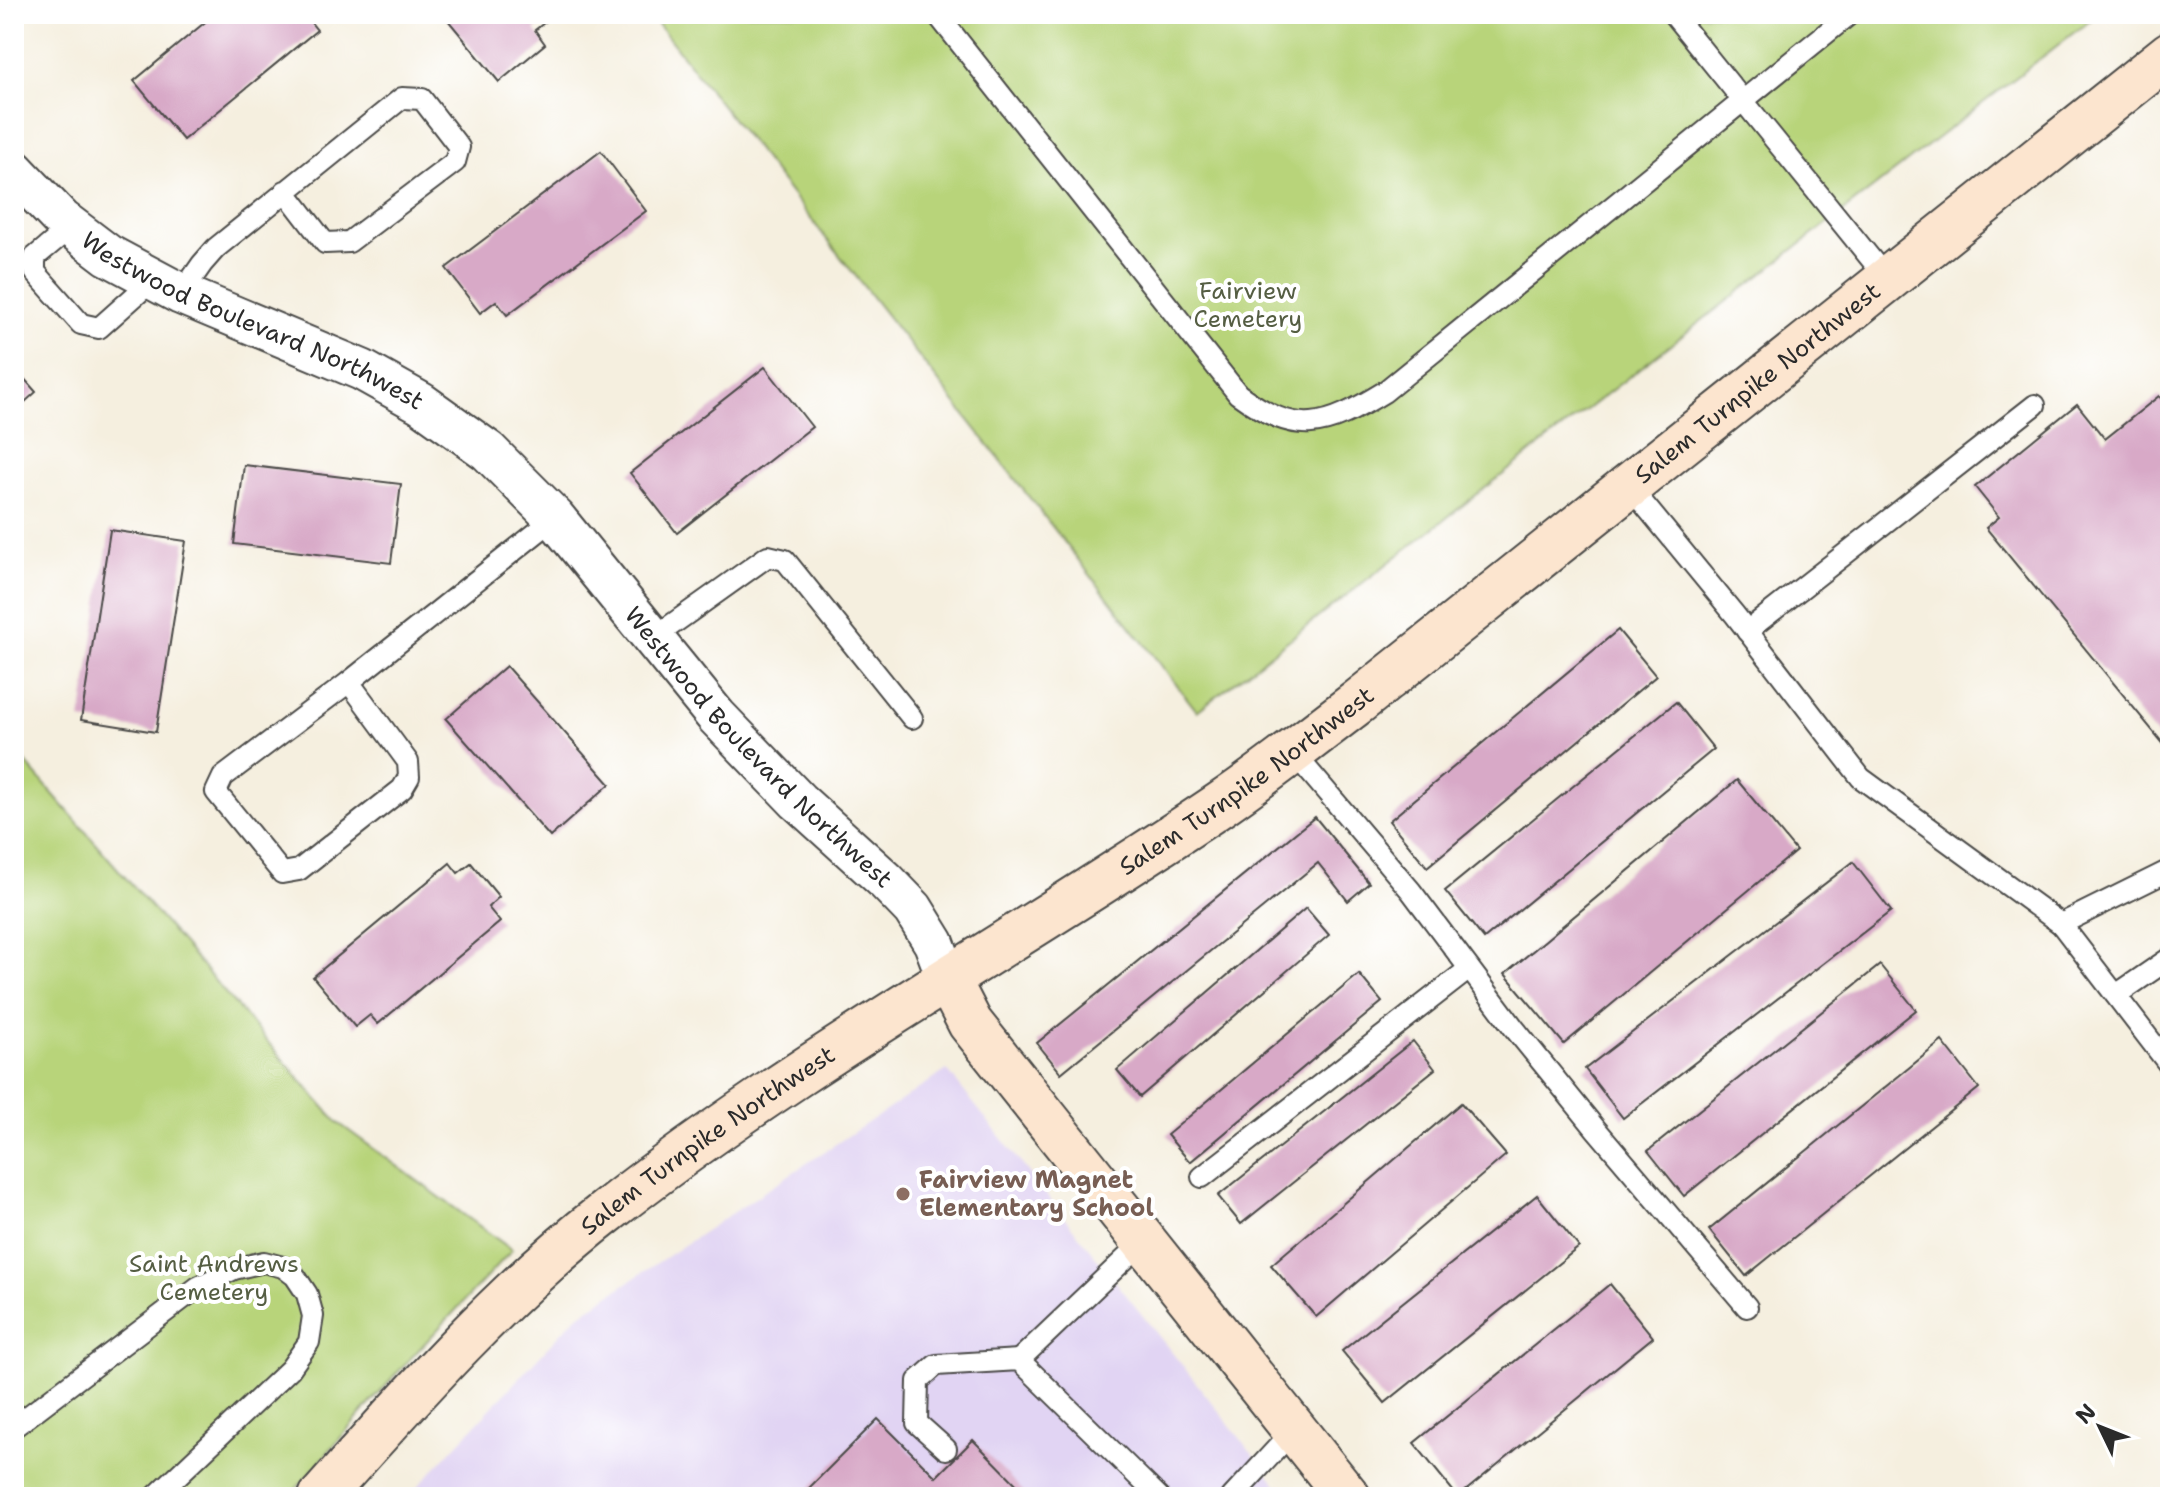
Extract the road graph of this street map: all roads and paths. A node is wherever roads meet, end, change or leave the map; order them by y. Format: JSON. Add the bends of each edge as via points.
{"nodes":[{"id":1,"x":937,"y":14,"type":"edge"},
{"id":2,"x":1673,"y":14,"type":"edge"},
{"id":3,"x":1850,"y":14,"type":"edge"},
{"id":4,"x":2170,"y":54,"type":"edge"},
{"id":5,"x":1744,"y":102,"type":"junction"},
{"id":6,"x":14,"y":170,"type":"edge"},
{"id":7,"x":285,"y":191,"type":"junction"},
{"id":8,"x":71,"y":227,"type":"junction"},
{"id":9,"x":1888,"y":280,"type":"junction"},
{"id":10,"x":168,"y":287,"type":"junction"},
{"id":11,"x":2035,"y":405,"type":"dead end"},
{"id":12,"x":1629,"y":486,"type":"junction"},
{"id":13,"x":555,"y":518,"type":"junction"},
{"id":14,"x":1747,"y":631,"type":"junction"},
{"id":15,"x":653,"y":638,"type":"junction"},
{"id":16,"x":349,"y":682,"type":"junction"},
{"id":17,"x":912,"y":718,"type":"dead end"},
{"id":18,"x":1292,"y":751,"type":"junction"},
{"id":19,"x":2170,"y":870,"type":"edge"},
{"id":20,"x":2061,"y":924,"type":"junction"},
{"id":21,"x":2170,"y":958,"type":"edge"},
{"id":22,"x":1469,"y":969,"type":"junction"},
{"id":23,"x":948,"y":980,"type":"junction"},
{"id":24,"x":2116,"y":995,"type":"junction"},
{"id":25,"x":2170,"y":1066,"type":"edge"},
{"id":26,"x":1202,"y":1177,"type":"dead end"},
{"id":27,"x":1144,"y":1241,"type":"junction"},
{"id":28,"x":1747,"y":1307,"type":"dead end"},
{"id":29,"x":1019,"y":1360,"type":"junction"},
{"id":30,"x":14,"y":1427,"type":"edge"},
{"id":31,"x":1294,"y":1430,"type":"junction"},
{"id":32,"x":946,"y":1449,"type":"dead end"},
{"id":33,"x":155,"y":1497,"type":"edge"},
{"id":34,"x":321,"y":1497,"type":"edge"},
{"id":35,"x":1159,"y":1497,"type":"edge"},
{"id":36,"x":1232,"y":1497,"type":"edge"},
{"id":37,"x":1348,"y":1497,"type":"edge"}],
"edges":[{"from":1,"to":5,"type":"lane","via":[[1238,394],[1285,421],[1315,424],[1346,415],[1384,392]]},
{"from":2,"to":5,"type":"lane"},
{"from":3,"to":5,"type":"lane"},
{"from":4,"to":9,"type":"street","name":"Salem Turnpike Northwest"},
{"from":5,"to":9,"type":"lane"},
{"from":6,"to":8,"type":"street","name":"Westwood Boulevard Northwest"},
{"from":7,"to":7,"type":"lane","via":[[402,98],[422,99],[459,147],[455,162],[349,242],[325,243]]},
{"from":7,"to":10,"type":"lane"},
{"from":8,"to":10,"type":"street","name":"Westwood Boulevard Northwest","via":[[108,255]]},
{"from":8,"to":10,"type":"lane","via":[[35,257],[35,272],[81,324],[99,328]]},
{"from":9,"to":12,"type":"street","name":"Salem Turnpike Northwest"},
{"from":10,"to":13,"type":"street","name":"Westwood Boulevard Northwest","via":[[362,370],[421,403],[488,451]]},
{"from":11,"to":14,"type":"lane"},
{"from":12,"to":14,"type":"lane"},
{"from":12,"to":18,"type":"street","name":"Salem Turnpike Northwest"},
{"from":13,"to":15,"type":"street","name":"Westwood Boulevard Northwest"},
{"from":13,"to":16,"type":"lane"},
{"from":14,"to":20,"type":"lane","via":[[1861,778]]},
{"from":15,"to":17,"type":"lane","via":[[768,556],[785,560]]},
{"from":15,"to":23,"type":"street","name":"Westwood Boulevard Northwest","via":[[716,716],[913,909]]},
{"from":16,"to":16,"type":"lane","via":[[408,762],[409,777],[402,789],[299,870],[282,873],[216,792],[223,777]]},
{"from":18,"to":22,"type":"lane","via":[[1411,891]]},
{"from":18,"to":23,"type":"street","name":"Salem Turnpike Northwest","via":[[1222,803]]},
{"from":19,"to":20,"type":"lane"},
{"from":20,"to":24,"type":"lane"},
{"from":21,"to":24,"type":"lane"},
{"from":22,"to":26,"type":"lane"},
{"from":22,"to":28,"type":"lane"},
{"from":23,"to":27,"type":"street","name":"Westwood Boulevard Northwest","via":[[970,1023]]},
{"from":23,"to":34,"type":"street","name":"Salem Turnpike Northwest","via":[[728,1121],[605,1213],[440,1363]]},
{"from":24,"to":25,"type":"lane"},
{"from":27,"to":29,"type":"lane"},
{"from":27,"to":31,"type":"street","name":"Westwood Boulevard Northwest"},
{"from":29,"to":32,"type":"lane","via":[[936,1365],[918,1381],[917,1423]]},
{"from":29,"to":35,"type":"lane"},
{"from":30,"to":33,"type":"lane","via":[[198,1287],[234,1269],[264,1262],[283,1267],[307,1294],[313,1316],[309,1342],[290,1369]]},
{"from":31,"to":36,"type":"lane"},
{"from":31,"to":37,"type":"street","name":"Westwood Boulevard Northwest"}]}
